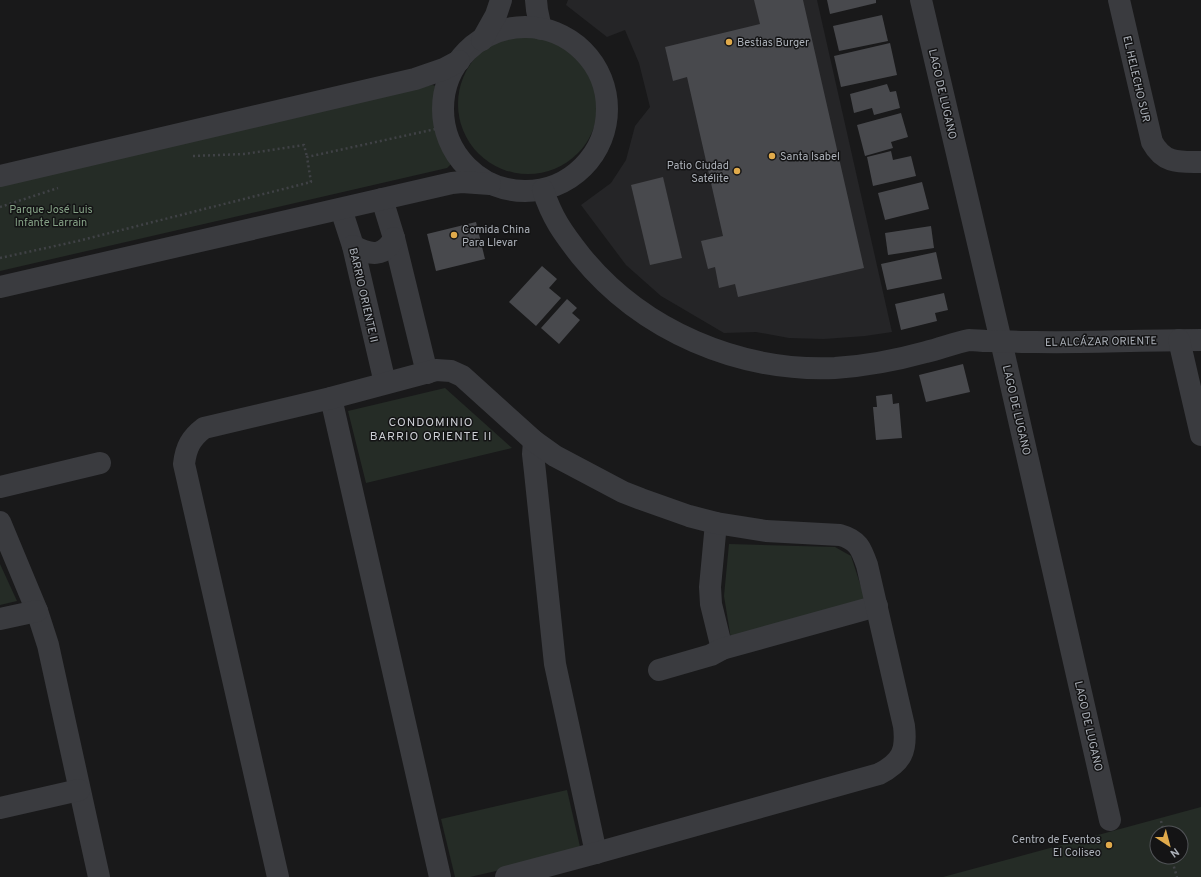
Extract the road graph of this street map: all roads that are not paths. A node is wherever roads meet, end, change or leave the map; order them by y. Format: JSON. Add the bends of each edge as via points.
{"nodes":[{"id":1,"x":502,"y":0,"type":"edge"},
{"id":2,"x":536,"y":0,"type":"edge"},
{"id":3,"x":921,"y":0,"type":"edge"},
{"id":4,"x":1119,"y":0,"type":"edge"},
{"id":5,"x":540,"y":29,"type":"junction"},
{"id":6,"x":482,"y":40,"type":"junction"},
{"id":7,"x":459,"y":61,"type":"junction"},
{"id":8,"x":1201,"y":162,"type":"edge"},
{"id":9,"x":0,"y":176,"type":"edge"},
{"id":10,"x":490,"y":184,"type":"junction"},
{"id":11,"x":543,"y":190,"type":"junction"},
{"id":12,"x":382,"y":199,"type":"junction"},
{"id":13,"x":341,"y":209,"type":"junction"},
{"id":14,"x":394,"y":238,"type":"junction"},
{"id":15,"x":353,"y":246,"type":"junction"},
{"id":16,"x":0,"y":287,"type":"edge"},
{"id":17,"x":1179,"y":340,"type":"junction"},
{"id":18,"x":1201,"y":340,"type":"edge"},
{"id":19,"x":1001,"y":341,"type":"junction"},
{"id":20,"x":426,"y":373,"type":"junction"},
{"id":21,"x":385,"y":383,"type":"junction"},
{"id":22,"x":331,"y":398,"type":"junction"},
{"id":23,"x":1201,"y":435,"type":"edge"},
{"id":24,"x":534,"y":441,"type":"junction"},
{"id":25,"x":100,"y":463,"type":"dead end"},
{"id":26,"x":0,"y":487,"type":"edge"},
{"id":27,"x":0,"y":522,"type":"edge"},
{"id":28,"x":716,"y":523,"type":"junction"},
{"id":29,"x":877,"y":606,"type":"junction"},
{"id":30,"x":37,"y":611,"type":"junction"},
{"id":31,"x":0,"y":620,"type":"edge"},
{"id":32,"x":722,"y":649,"type":"junction"},
{"id":33,"x":659,"y":670,"type":"dead end"},
{"id":34,"x":80,"y":790,"type":"junction"},
{"id":35,"x":0,"y":808,"type":"edge"},
{"id":36,"x":1110,"y":820,"type":"dead end"},
{"id":37,"x":596,"y":853,"type":"junction"},
{"id":38,"x":99,"y":877,"type":"edge"},
{"id":39,"x":278,"y":877,"type":"edge"},
{"id":40,"x":440,"y":877,"type":"edge"},
{"id":41,"x":506,"y":877,"type":"edge"}],
"edges":[{"from":1,"to":6,"type":"street"},
{"from":2,"to":5,"type":"street"},
{"from":3,"to":19,"type":"street","name":"LAGO DE LUGANO"},
{"from":4,"to":8,"type":"street","name":"EL HELECHO SUR","via":[[1150,135],[1156,150],[1175,161]]},
{"from":5,"to":6,"type":"street","via":[[510,29]]},
{"from":5,"to":11,"type":"street","via":[[568,39],[591,59],[599,72],[607,100],[605,130],[592,157],[571,178]]},
{"from":6,"to":7,"type":"street"},
{"from":7,"to":9,"type":"street","via":[[415,79]]},
{"from":7,"to":10,"type":"street","via":[[445,92],[445,127],[461,160],[474,174]]},
{"from":10,"to":11,"type":"street","via":[[521,191]]},
{"from":10,"to":12,"type":"street","via":[[452,183]]},
{"from":11,"to":19,"type":"street","name":"EL ALCÁZAR ORIENTE","via":[[548,205],[568,240],[610,287],[655,322],[704,346],[758,362],[834,368],[886,361],[969,340]]},
{"from":12,"to":13,"type":"street"},
{"from":12,"to":14,"type":"street"},
{"from":13,"to":15,"type":"street","name":"BARRIO ORIENTE II"},
{"from":13,"to":16,"type":"street"},
{"from":14,"to":15,"type":"street","via":[[386,250],[379,253],[370,253]]},
{"from":14,"to":20,"type":"street"},
{"from":15,"to":21,"type":"street","name":"BARRIO ORIENTE II"},
{"from":17,"to":18,"type":"street","name":"EL ALCÁZAR ORIENTE"},
{"from":17,"to":19,"type":"street","name":"EL ALCÁZAR ORIENTE"},
{"from":17,"to":23,"type":"street"},
{"from":19,"to":36,"type":"street","name":"LAGO DE LUGANO"},
{"from":20,"to":21,"type":"street"},
{"from":20,"to":24,"type":"street","via":[[444,370],[462,376]]},
{"from":21,"to":22,"type":"street"},
{"from":22,"to":39,"type":"street","via":[[204,428],[189,444],[184,464]]},
{"from":22,"to":40,"type":"street"},
{"from":24,"to":28,"type":"street","via":[[555,456],[623,492]]},
{"from":24,"to":37,"type":"street","via":[[533,454],[555,664]]},
{"from":25,"to":26,"type":"street"},
{"from":27,"to":30,"type":"street"},
{"from":28,"to":29,"type":"street","via":[[766,531],[847,537],[861,548]]},
{"from":28,"to":32,"type":"street","via":[[710,587],[711,604]]},
{"from":29,"to":32,"type":"street"},
{"from":29,"to":37,"type":"street","via":[[905,731],[905,746],[895,764],[879,774]]},
{"from":30,"to":31,"type":"street"},
{"from":30,"to":34,"type":"street","via":[[48,645]]},
{"from":32,"to":33,"type":"street","via":[[711,655]]},
{"from":34,"to":35,"type":"street"},
{"from":34,"to":38,"type":"street"},
{"from":37,"to":41,"type":"street"}]}
